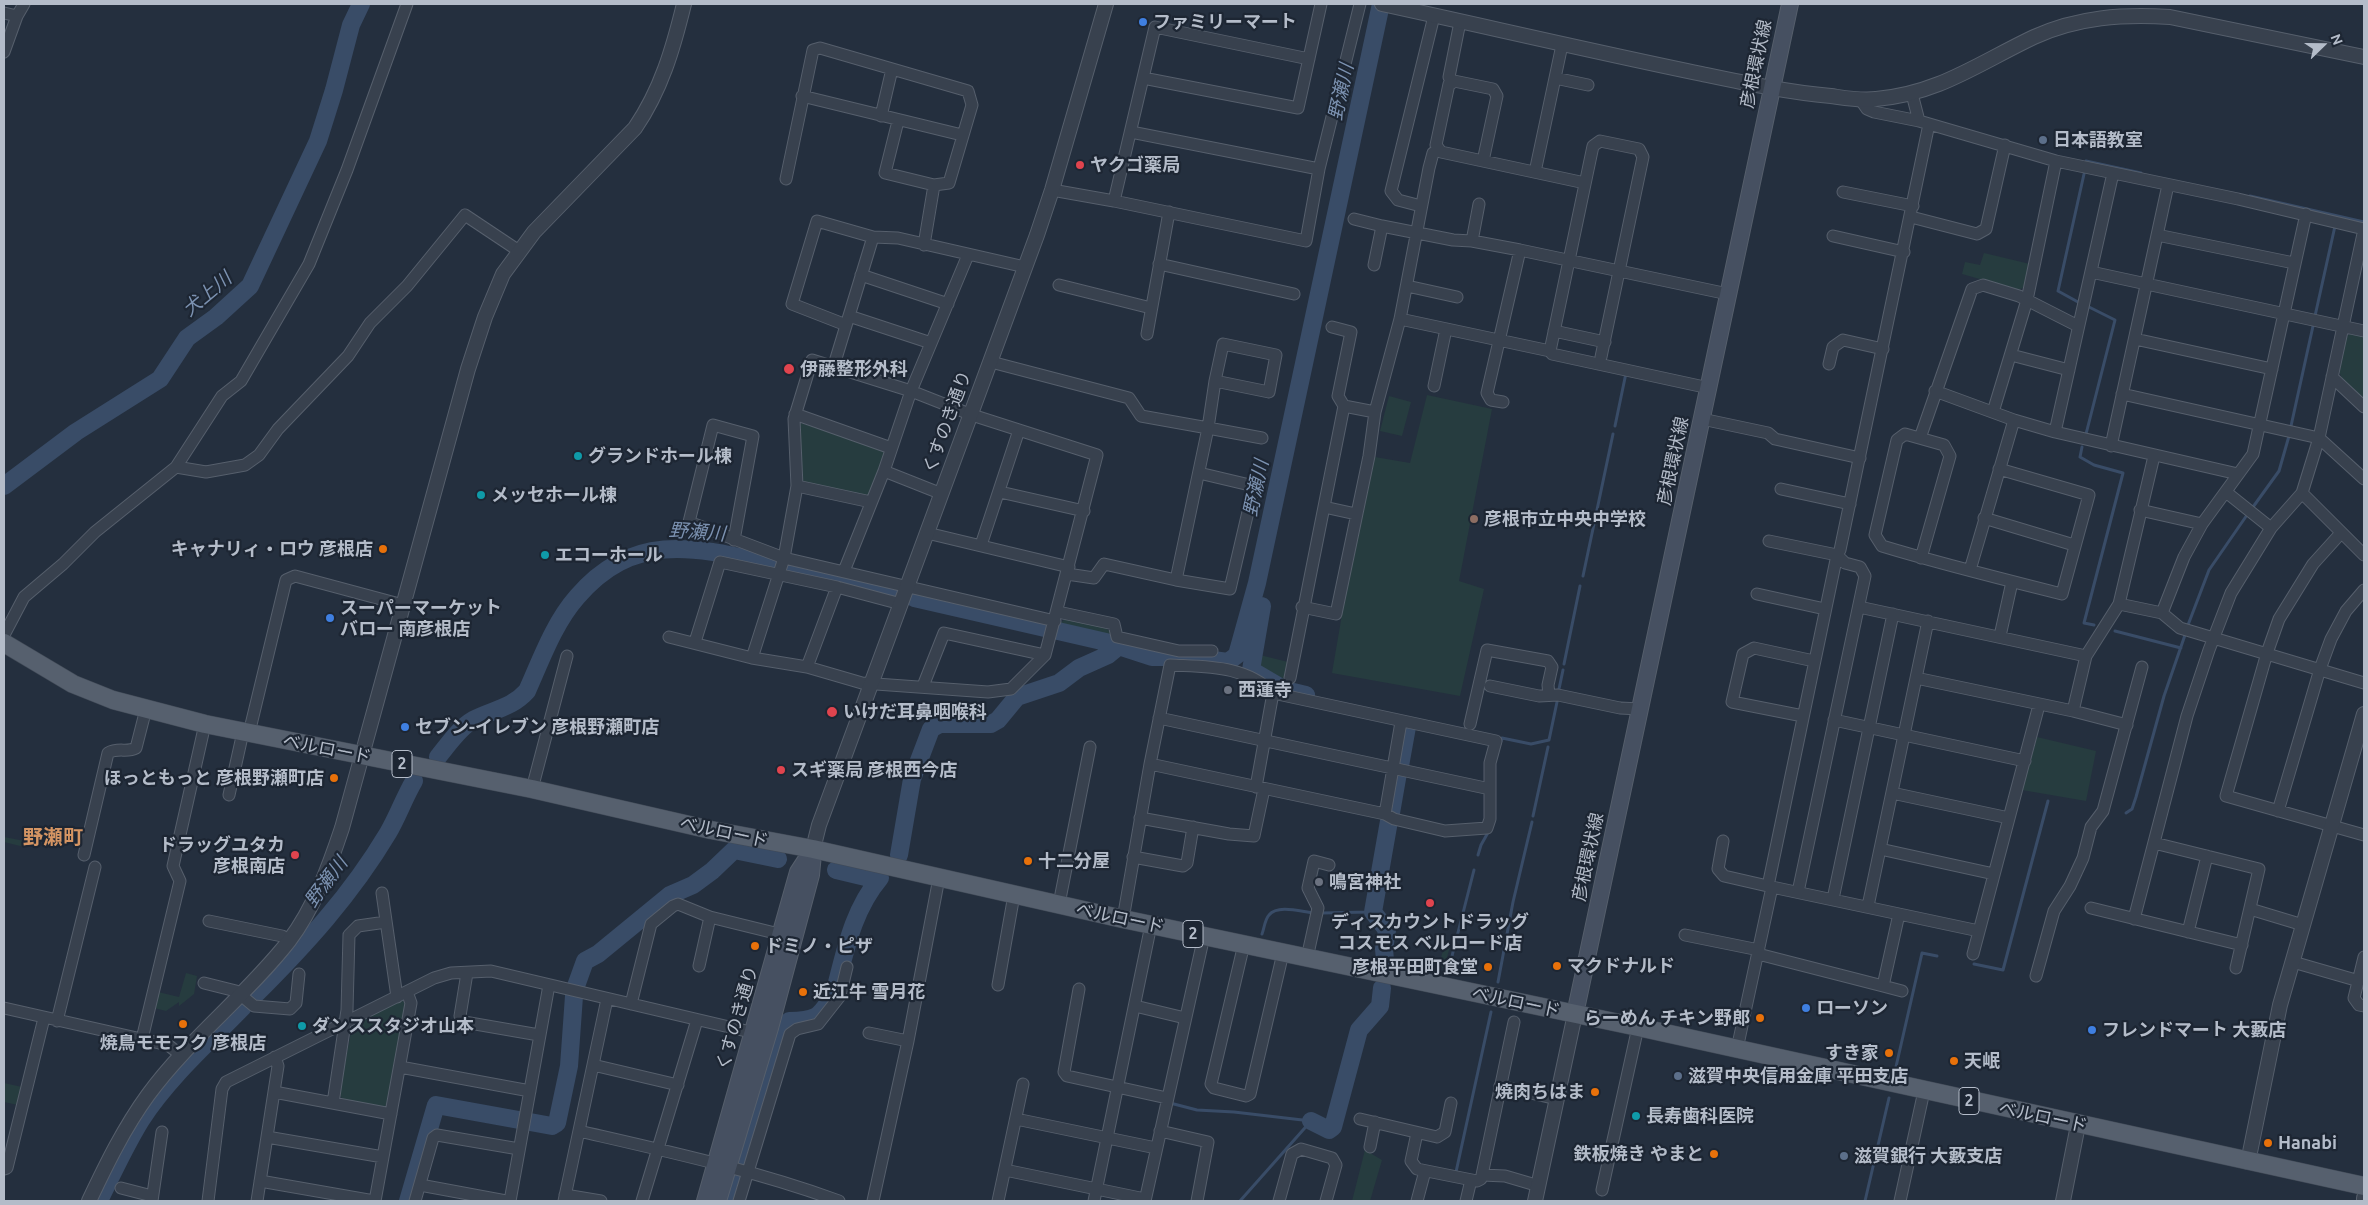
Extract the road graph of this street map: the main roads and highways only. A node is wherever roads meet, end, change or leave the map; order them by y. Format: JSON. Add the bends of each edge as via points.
{"nodes":[{"id":1,"x":1790,"y":4,"type":"edge"},
{"id":2,"x":4,"y":643,"type":"edge"},
{"id":3,"x":813,"y":849,"type":"junction"},
{"id":4,"x":1575,"y":1014,"type":"junction"},
{"id":5,"x":735,"y":1170,"type":"junction"},
{"id":6,"x":2364,"y":1186,"type":"edge"},
{"id":7,"x":705,"y":1201,"type":"edge"},
{"id":8,"x":718,"y":1201,"type":"edge"}],
"edges":[{"from":1,"to":4,"type":"main road","name":"彦根環状線"},
{"from":2,"to":3,"type":"main road","name":"ベルロード","number":"2","via":[[73,684],[146,709],[246,733]]},
{"from":3,"to":4,"type":"main road","name":"ベルロード","number":"2","via":[[1123,919]]},
{"from":3,"to":5,"type":"main road","name":"くすのき通り","via":[[811,876],[788,936],[761,1035]]},
{"from":4,"to":6,"type":"main road","name":"ベルロード","number":"2"},
{"from":5,"to":7,"type":"main road","name":"くすのき通り"},
{"from":5,"to":8,"type":"main road","name":"くすのき通り"}]}
